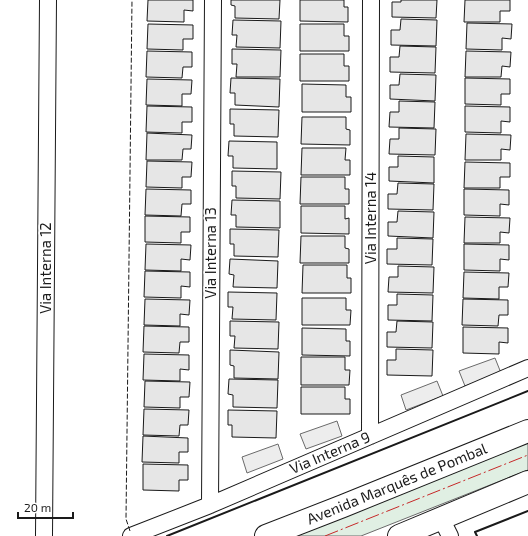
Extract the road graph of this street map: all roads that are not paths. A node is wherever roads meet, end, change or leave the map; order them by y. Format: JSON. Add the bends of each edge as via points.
{"nodes":[{"id":1,"x":48,"y":0,"type":"edge"},
{"id":2,"x":213,"y":0,"type":"edge"},
{"id":3,"x":370,"y":0,"type":"edge"},
{"id":4,"x":528,"y":368,"type":"edge"},
{"id":5,"x":528,"y":431,"type":"edge"},
{"id":6,"x":370,"y":436,"type":"junction"},
{"id":7,"x":528,"y":482,"type":"edge"},
{"id":8,"x":210,"y":505,"type":"junction"},
{"id":9,"x":446,"y":527,"type":"edge"},
{"id":10,"x":44,"y":536,"type":"edge"},
{"id":11,"x":131,"y":536,"type":"edge"},
{"id":12,"x":266,"y":536,"type":"edge"},
{"id":13,"x":399,"y":536,"type":"edge"}],
"edges":[{"from":1,"to":10,"type":"street","name":"Via Interna 12"},
{"from":2,"to":8,"type":"street","name":"Via Interna 13"},
{"from":3,"to":6,"type":"street","name":"Via Interna 14"},
{"from":4,"to":6,"type":"street","name":"Via Interna 9"},
{"from":5,"to":12,"type":"main road","name":"Avenida Marquês de Pombal"},
{"from":6,"to":8,"type":"street","name":"Via Interna 9"},
{"from":7,"to":9,"type":"main road"},
{"from":8,"to":11,"type":"street","name":"Via Interna 9"},
{"from":9,"to":13,"type":"main road"}]}
